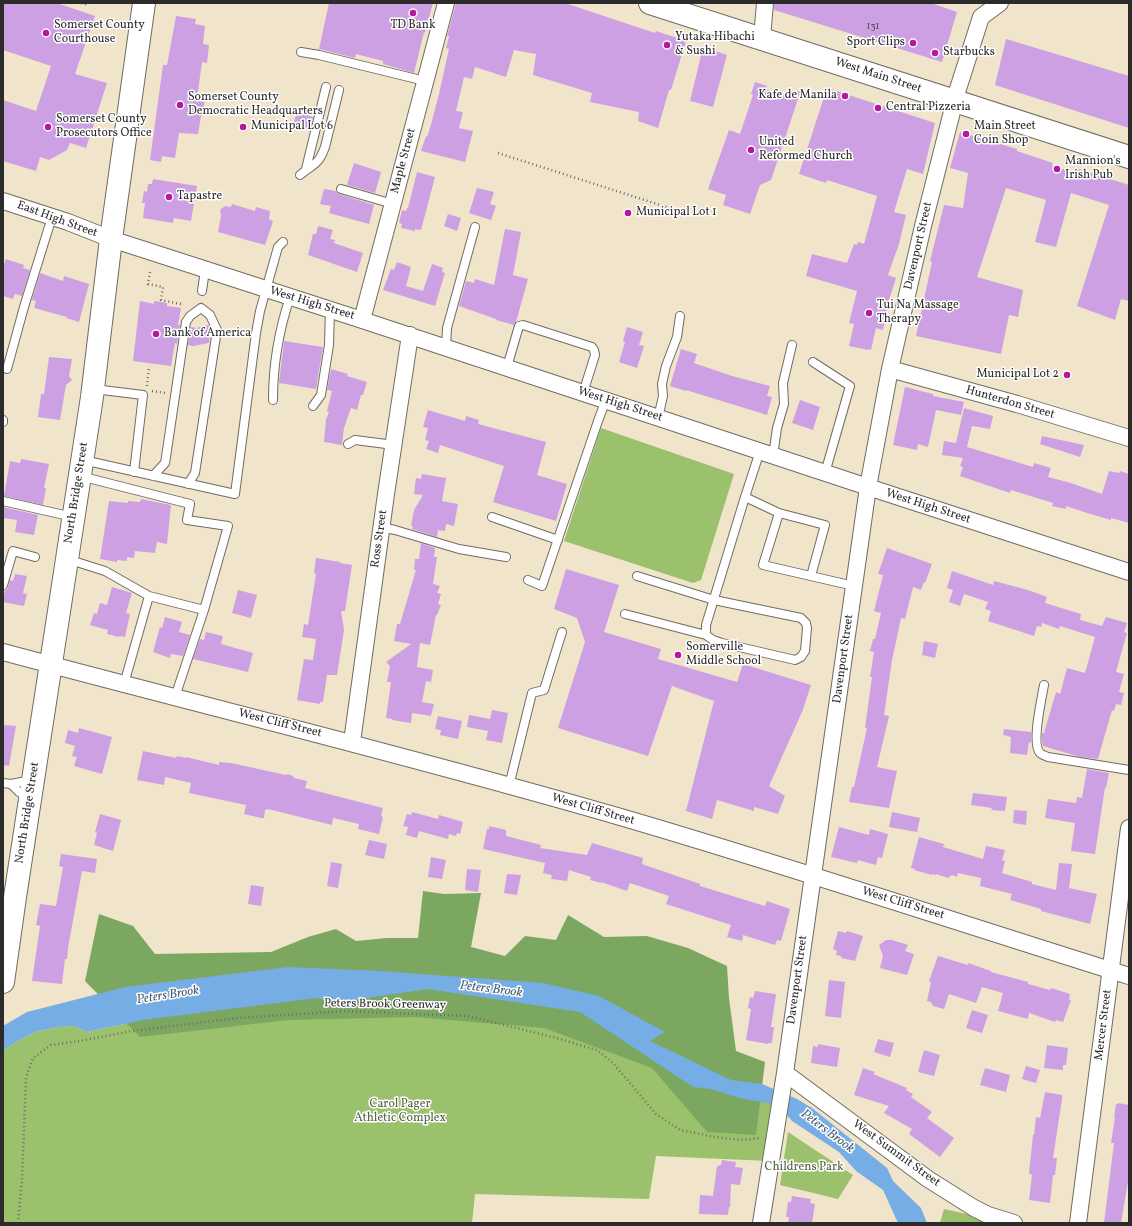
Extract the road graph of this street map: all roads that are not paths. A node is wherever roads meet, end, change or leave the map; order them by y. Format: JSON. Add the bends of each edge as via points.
{"nodes":[{"id":1,"x":144,"y":3,"type":"edge"},
{"id":2,"x":446,"y":3,"type":"edge"},
{"id":3,"x":650,"y":3,"type":"edge"},
{"id":4,"x":765,"y":3,"type":"edge"},
{"id":5,"x":1000,"y":3,"type":"edge"},
{"id":6,"x":762,"y":38,"type":"junction"},
{"id":7,"x":301,"y":52,"type":"dead end"},
{"id":8,"x":426,"y":81,"type":"junction"},
{"id":9,"x":326,"y":87,"type":"dead end"},
{"id":10,"x":339,"y":90,"type":"dead end"},
{"id":11,"x":955,"y":101,"type":"junction"},
{"id":12,"x":1129,"y":157,"type":"edge"},
{"id":13,"x":306,"y":169,"type":"junction"},
{"id":14,"x":300,"y":175,"type":"dead end"},
{"id":15,"x":341,"y":189,"type":"dead end"},
{"id":16,"x":3,"y":201,"type":"edge"},
{"id":17,"x":393,"y":204,"type":"junction"},
{"id":18,"x":52,"y":217,"type":"junction"},
{"id":19,"x":475,"y":227,"type":"dead end"},
{"id":20,"x":111,"y":240,"type":"junction"},
{"id":21,"x":284,"y":242,"type":"dead end"},
{"id":22,"x":205,"y":270,"type":"junction"},
{"id":23,"x":267,"y":290,"type":"junction"},
{"id":24,"x":202,"y":291,"type":"dead end"},
{"id":25,"x":290,"y":297,"type":"junction"},
{"id":26,"x":330,"y":310,"type":"junction"},
{"id":27,"x":680,"y":316,"type":"dead end"},
{"id":28,"x":362,"y":320,"type":"junction"},
{"id":29,"x":410,"y":335,"type":"junction"},
{"id":30,"x":792,"y":345,"type":"dead end"},
{"id":31,"x":446,"y":347,"type":"junction"},
{"id":32,"x":812,"y":362,"type":"dead end"},
{"id":33,"x":507,"y":367,"type":"junction"},
{"id":34,"x":7,"y":369,"type":"dead end"},
{"id":35,"x":890,"y":369,"type":"junction"},
{"id":36,"x":93,"y":389,"type":"junction"},
{"id":37,"x":583,"y":393,"type":"junction"},
{"id":38,"x":272,"y":400,"type":"dead end"},
{"id":39,"x":606,"y":400,"type":"junction"},
{"id":40,"x":313,"y":406,"type":"dead end"},
{"id":41,"x":658,"y":418,"type":"junction"},
{"id":42,"x":1129,"y":438,"type":"edge"},
{"id":43,"x":348,"y":444,"type":"dead end"},
{"id":44,"x":394,"y":445,"type":"junction"},
{"id":45,"x":766,"y":454,"type":"junction"},
{"id":46,"x":81,"y":467,"type":"junction"},
{"id":47,"x":134,"y":472,"type":"junction"},
{"id":48,"x":825,"y":473,"type":"junction"},
{"id":49,"x":153,"y":476,"type":"junction"},
{"id":50,"x":188,"y":484,"type":"junction"},
{"id":51,"x":868,"y":487,"type":"junction"},
{"id":52,"x":745,"y":497,"type":"junction"},
{"id":53,"x":3,"y":501,"type":"edge"},
{"id":54,"x":779,"y":513,"type":"junction"},
{"id":55,"x":73,"y":517,"type":"junction"},
{"id":56,"x":492,"y":517,"type":"dead end"},
{"id":57,"x":381,"y":527,"type":"junction"},
{"id":58,"x":558,"y":540,"type":"junction"},
{"id":59,"x":35,"y":557,"type":"dead end"},
{"id":60,"x":506,"y":557,"type":"dead end"},
{"id":61,"x":67,"y":559,"type":"junction"},
{"id":62,"x":1129,"y":572,"type":"edge"},
{"id":63,"x":638,"y":576,"type":"dead end"},
{"id":64,"x":811,"y":576,"type":"junction"},
{"id":65,"x":528,"y":580,"type":"dead end"},
{"id":66,"x":3,"y":585,"type":"edge"},
{"id":67,"x":854,"y":586,"type":"junction"},
{"id":68,"x":149,"y":596,"type":"junction"},
{"id":69,"x":714,"y":600,"type":"junction"},
{"id":70,"x":204,"y":610,"type":"junction"},
{"id":71,"x":625,"y":614,"type":"dead end"},
{"id":72,"x":562,"y":632,"type":"dead end"},
{"id":73,"x":706,"y":635,"type":"junction"},
{"id":74,"x":3,"y":652,"type":"edge"},
{"id":75,"x":51,"y":665,"type":"junction"},
{"id":76,"x":124,"y":684,"type":"junction"},
{"id":77,"x":1044,"y":685,"type":"dead end"},
{"id":78,"x":175,"y":697,"type":"junction"},
{"id":79,"x":352,"y":742,"type":"junction"},
{"id":80,"x":1129,"y":770,"type":"edge"},
{"id":81,"x":7,"y":784,"type":"edge"},
{"id":82,"x":509,"y":786,"type":"junction"},
{"id":83,"x":31,"y":789,"type":"junction"},
{"id":84,"x":1129,"y":828,"type":"edge"},
{"id":85,"x":813,"y":876,"type":"junction"},
{"id":86,"x":9,"y":896,"type":"edge"},
{"id":87,"x":1111,"y":970,"type":"junction"},
{"id":88,"x":1129,"y":976,"type":"edge"},
{"id":89,"x":3,"y":982,"type":"edge"},
{"id":90,"x":784,"y":1080,"type":"junction"},
{"id":91,"x":761,"y":1223,"type":"edge"},
{"id":92,"x":1014,"y":1223,"type":"edge"},
{"id":93,"x":1078,"y":1223,"type":"edge"}],
"edges":[{"from":1,"to":20,"type":"street","name":"North Bridge Street"},
{"from":2,"to":8,"type":"street","name":"Maple Street"},
{"from":3,"to":6,"type":"street","name":"West Main Street"},
{"from":4,"to":6,"type":"street"},
{"from":5,"to":11,"type":"street","name":"Davenport Street","via":[[981,17]]},
{"from":6,"to":11,"type":"street","name":"West Main Street"},
{"from":7,"to":8,"type":"lane"},
{"from":8,"to":17,"type":"street","name":"Maple Street"},
{"from":9,"to":13,"type":"lane"},
{"from":10,"to":13,"type":"lane","via":[[326,147],[318,162]]},
{"from":11,"to":12,"type":"street","name":"West Main Street"},
{"from":11,"to":35,"type":"street","name":"Davenport Street"},
{"from":13,"to":14,"type":"lane"},
{"from":15,"to":17,"type":"lane"},
{"from":16,"to":18,"type":"street","name":"East High Street"},
{"from":17,"to":28,"type":"street","name":"Maple Street"},
{"from":18,"to":20,"type":"street","name":"East High Street"},
{"from":18,"to":34,"type":"lane"},
{"from":19,"to":31,"type":"lane","via":[[447,328]]},
{"from":20,"to":22,"type":"street","name":"West High Street"},
{"from":20,"to":36,"type":"street","name":"North Bridge Street"},
{"from":21,"to":23,"type":"lane","via":[[278,247]]},
{"from":22,"to":23,"type":"street","name":"West High Street"},
{"from":22,"to":24,"type":"lane"},
{"from":23,"to":25,"type":"street","name":"West High Street"},
{"from":23,"to":50,"type":"lane","via":[[256,333],[235,494]]},
{"from":25,"to":26,"type":"street","name":"West High Street"},
{"from":25,"to":38,"type":"lane","via":[[282,325]]},
{"from":26,"to":28,"type":"street","name":"West High Street"},
{"from":26,"to":40,"type":"lane","via":[[329,345],[321,395]]},
{"from":27,"to":41,"type":"lane","via":[[677,337],[662,384],[663,396]]},
{"from":28,"to":29,"type":"street","name":"West High Street"},
{"from":29,"to":31,"type":"street","name":"West High Street"},
{"from":29,"to":44,"type":"street","name":"Ross Street"},
{"from":30,"to":45,"type":"lane","via":[[783,383],[784,404]]},
{"from":31,"to":33,"type":"street","name":"West High Street"},
{"from":32,"to":48,"type":"lane","via":[[850,386]]},
{"from":33,"to":37,"type":"street","name":"West High Street"},
{"from":33,"to":37,"type":"lane","via":[[519,326],[524,325],[592,347],[595,355]]},
{"from":35,"to":42,"type":"street","name":"Hunterdon Street"},
{"from":35,"to":51,"type":"street","name":"Davenport Street"},
{"from":36,"to":46,"type":"street","name":"North Bridge Street"},
{"from":36,"to":47,"type":"lane","via":[[144,395]]},
{"from":37,"to":39,"type":"street","name":"West High Street"},
{"from":39,"to":41,"type":"street","name":"West High Street"},
{"from":39,"to":58,"type":"lane"},
{"from":41,"to":45,"type":"street","name":"West High Street"},
{"from":43,"to":44,"type":"lane","via":[[355,440]]},
{"from":44,"to":57,"type":"street","name":"Ross Street"},
{"from":45,"to":48,"type":"street","name":"West High Street"},
{"from":45,"to":52,"type":"lane"},
{"from":46,"to":47,"type":"lane"},
{"from":46,"to":55,"type":"street","name":"North Bridge Street"},
{"from":46,"to":70,"type":"lane","via":[[92,477],[190,504],[187,520],[228,526]]},
{"from":47,"to":49,"type":"lane"},
{"from":48,"to":51,"type":"street","name":"West High Street"},
{"from":49,"to":50,"type":"lane"},
{"from":49,"to":50,"type":"lane","via":[[165,463],[186,322],[201,308],[210,314],[216,330],[195,474]]},
{"from":51,"to":62,"type":"street","name":"West High Street"},
{"from":51,"to":67,"type":"street","name":"Davenport Street"},
{"from":52,"to":54,"type":"lane"},
{"from":52,"to":69,"type":"lane"},
{"from":53,"to":55,"type":"lane"},
{"from":54,"to":64,"type":"lane","via":[[825,525]]},
{"from":54,"to":64,"type":"lane","via":[[763,565]]},
{"from":55,"to":61,"type":"street","name":"North Bridge Street"},
{"from":56,"to":58,"type":"lane"},
{"from":57,"to":60,"type":"lane","via":[[459,549]]},
{"from":57,"to":79,"type":"street","name":"Ross Street"},
{"from":58,"to":65,"type":"lane","via":[[542,586]]},
{"from":59,"to":66,"type":"lane","via":[[13,551]]},
{"from":61,"to":68,"type":"lane","via":[[105,571]]},
{"from":61,"to":75,"type":"street","name":"North Bridge Street"},
{"from":63,"to":69,"type":"lane"},
{"from":64,"to":67,"type":"lane"},
{"from":67,"to":85,"type":"street","name":"Davenport Street"},
{"from":68,"to":70,"type":"lane"},
{"from":68,"to":76,"type":"lane"},
{"from":69,"to":73,"type":"lane","via":[[706,625]]},
{"from":69,"to":73,"type":"lane","via":[[800,618],[806,623],[807,628],[805,651],[795,660],[722,643]]},
{"from":70,"to":78,"type":"lane"},
{"from":71,"to":73,"type":"lane"},
{"from":72,"to":82,"type":"lane","via":[[544,690],[532,693]]},
{"from":74,"to":75,"type":"street","name":"West Cliff Street"},
{"from":75,"to":76,"type":"street","name":"West Cliff Street"},
{"from":75,"to":83,"type":"street","name":"North Bridge Street"},
{"from":76,"to":78,"type":"street","name":"West Cliff Street"},
{"from":77,"to":80,"type":"lane","via":[[1036,734],[1039,752],[1048,757]]},
{"from":78,"to":79,"type":"street","name":"West Cliff Street"},
{"from":79,"to":82,"type":"street","name":"West Cliff Street"},
{"from":81,"to":83,"type":"lane"},
{"from":81,"to":83,"type":"lane","via":[[19,792]]},
{"from":82,"to":85,"type":"street","name":"West Cliff Street","via":[[618,816]]},
{"from":83,"to":86,"type":"street","name":"North Bridge Street"},
{"from":84,"to":87,"type":"street","name":"Mercer Street"},
{"from":85,"to":87,"type":"street","name":"West Cliff Street"},
{"from":85,"to":90,"type":"street","name":"Davenport Street"},
{"from":86,"to":89,"type":"street","name":"North Bridge Street"},
{"from":87,"to":88,"type":"street","name":"West Cliff Street"},
{"from":87,"to":93,"type":"street","name":"Mercer Street"},
{"from":90,"to":91,"type":"street","name":"Davenport Street"},
{"from":90,"to":92,"type":"street","name":"West Summit Street","via":[[974,1208]]}]}
